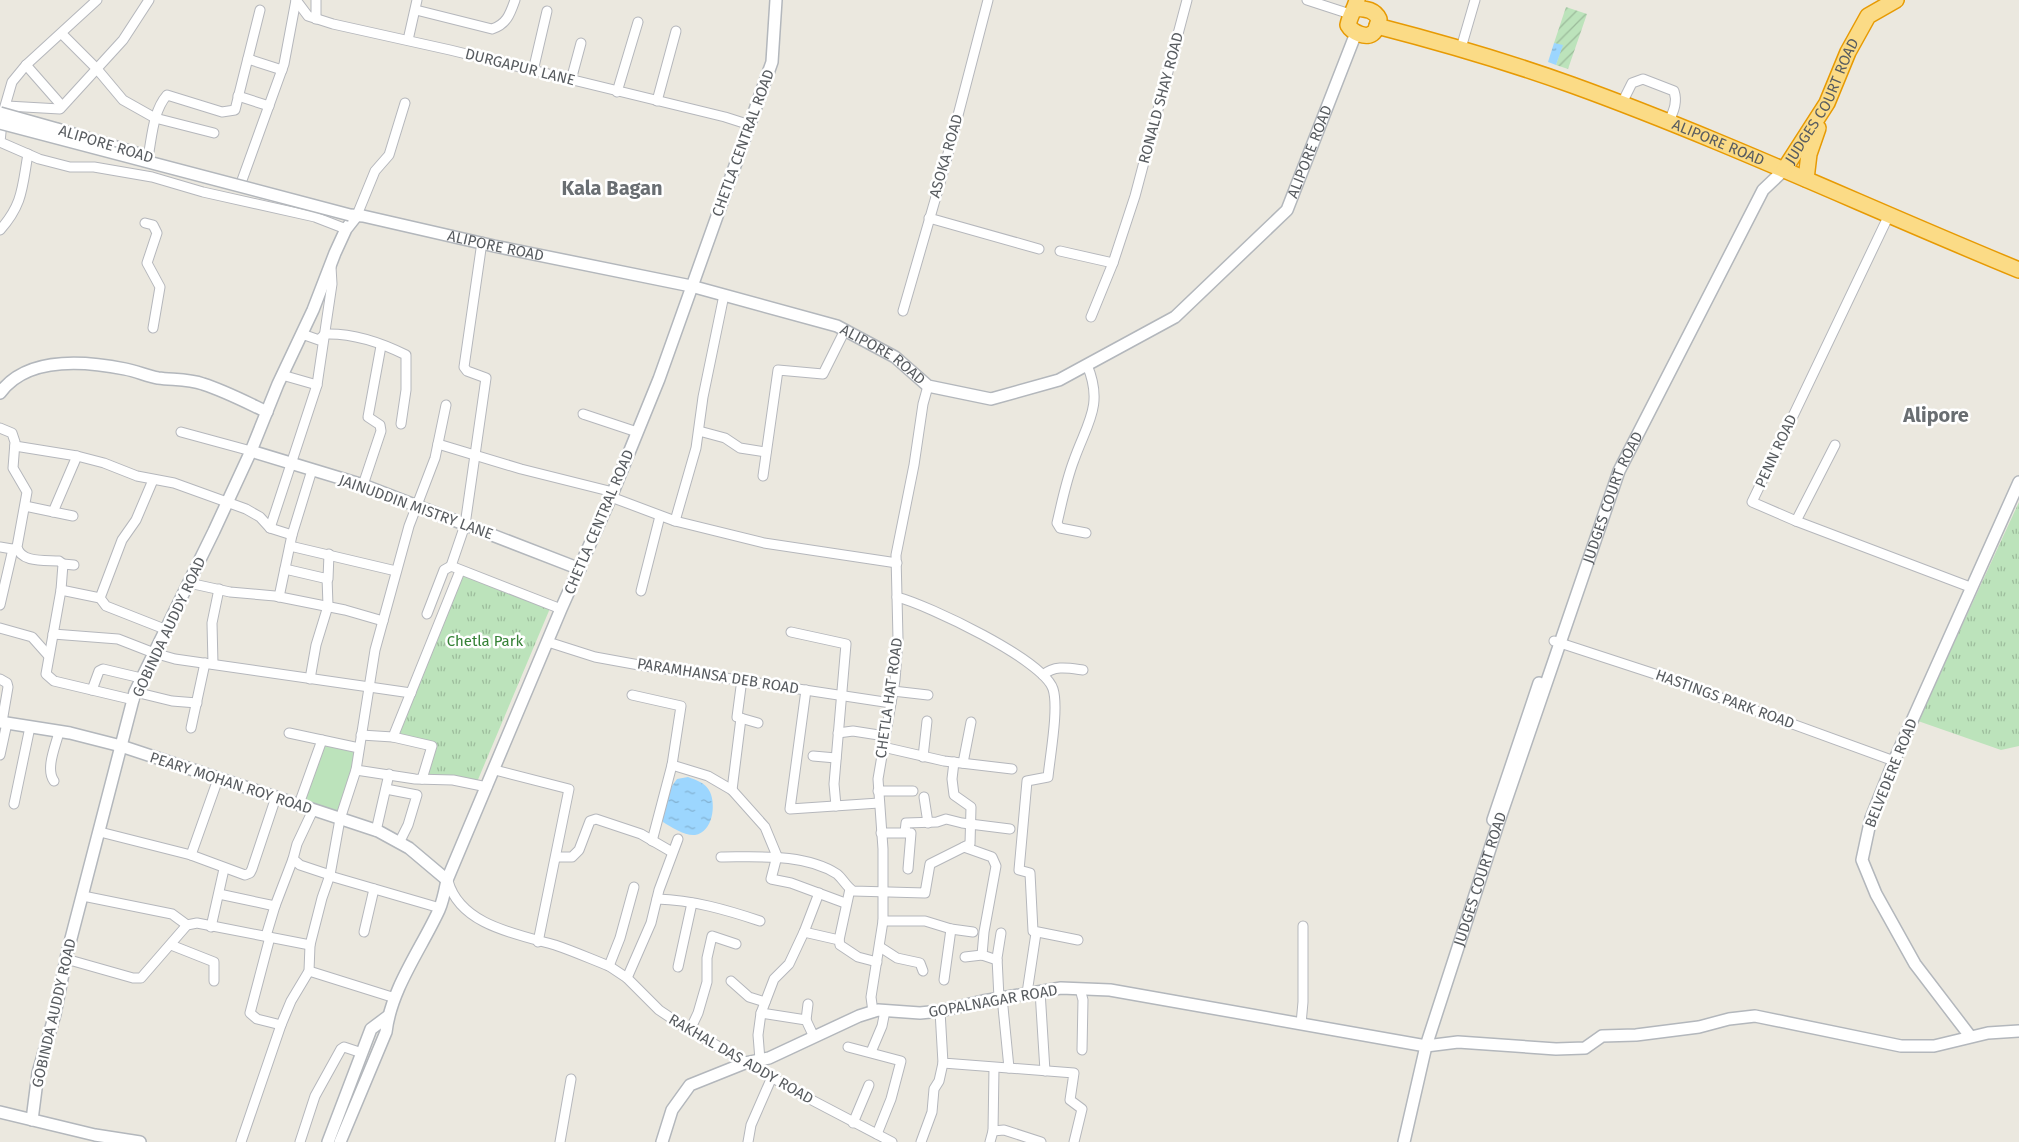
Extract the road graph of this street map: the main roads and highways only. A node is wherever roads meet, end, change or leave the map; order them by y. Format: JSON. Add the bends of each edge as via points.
{"nodes":[{"id":1,"x":776,"y":0,"type":"edge"},
{"id":2,"x":1896,"y":0,"type":"edge"},
{"id":3,"x":1354,"y":7,"type":"edge"},
{"id":4,"x":1377,"y":26,"type":"junction"},
{"id":5,"x":1356,"y":33,"type":"junction"},
{"id":6,"x":1827,"y":103,"type":"junction"},
{"id":7,"x":3,"y":109,"type":"edge"},
{"id":8,"x":0,"y":122,"type":"edge"},
{"id":9,"x":1784,"y":170,"type":"junction"},
{"id":10,"x":1806,"y":179,"type":"junction"},
{"id":11,"x":353,"y":214,"type":"junction"},
{"id":12,"x":2019,"y":270,"type":"edge"},
{"id":13,"x":691,"y":286,"type":"junction"},
{"id":14,"x":0,"y":393,"type":"edge"},
{"id":15,"x":267,"y":412,"type":"junction"},
{"id":16,"x":251,"y":452,"type":"junction"},
{"id":17,"x":2019,"y":482,"type":"edge"},
{"id":18,"x":580,"y":569,"type":"junction"},
{"id":19,"x":3,"y":722,"type":"edge"},
{"id":20,"x":121,"y":746,"type":"junction"},
{"id":21,"x":448,"y":880,"type":"junction"},
{"id":22,"x":387,"y":1018,"type":"junction"},
{"id":23,"x":2019,"y":1031,"type":"edge"},
{"id":24,"x":1965,"y":1039,"type":"junction"},
{"id":25,"x":1424,"y":1045,"type":"junction"},
{"id":26,"x":0,"y":1112,"type":"edge"},
{"id":27,"x":32,"y":1120,"type":"junction"},
{"id":28,"x":140,"y":1142,"type":"edge"},
{"id":29,"x":328,"y":1142,"type":"edge"},
{"id":30,"x":340,"y":1142,"type":"edge"},
{"id":31,"x":662,"y":1142,"type":"edge"},
{"id":32,"x":1398,"y":1142,"type":"edge"},
{"id":33,"x":1404,"y":1142,"type":"edge"}],
"edges":[{"from":1,"to":13,"type":"main road","name":"CHETLA CENTRAL ROAD","via":[[774,55]]},
{"from":2,"to":6,"type":"highway","name":"JUDGES COURT ROAD","via":[[1868,16],[1848,52]]},
{"from":3,"to":4,"type":"highway","via":[[1376,14],[1379,19]]},
{"from":3,"to":5,"type":"highway","via":[[1348,25]]},
{"from":4,"to":5,"type":"highway","via":[[1369,35]]},
{"from":4,"to":9,"type":"highway","name":"ALIPORE ROAD","via":[[1461,48],[1573,85]]},
{"from":5,"to":13,"type":"main road","name":"ALIPORE ROAD","via":[[1287,210],[1175,317],[1059,380],[992,399],[928,386],[895,357],[837,326]]},
{"from":6,"to":9,"type":"highway","name":"JUDGES COURT ROAD"},
{"from":6,"to":10,"type":"highway","via":[[1809,154]]},
{"from":7,"to":11,"type":"main road","name":"ALIPORE ROAD","bridge":true,"via":[[148,157]]},
{"from":8,"to":11,"type":"main road","name":"ALIPORE ROAD","bridge":true},
{"from":9,"to":10,"type":"highway","name":"ALIPORE ROAD"},
{"from":9,"to":25,"type":"main road","name":"JUDGES COURT ROAD","via":[[1763,190],[1619,471],[1565,626],[1557,633],[1557,642],[1507,774]]},
{"from":10,"to":12,"type":"highway","name":"ALIPORE ROAD"},
{"from":11,"to":13,"type":"main road","name":"ALIPORE ROAD"},
{"from":11,"to":15,"type":"main road","name":"GOBINDA AUDDY ROAD"},
{"from":13,"to":18,"type":"main road","name":"CHETLA CENTRAL ROAD","via":[[659,379]]},
{"from":14,"to":15,"type":"main road","via":[[24,373],[53,364],[74,363],[201,383]]},
{"from":15,"to":16,"type":"main road","name":"GOBINDA AUDDY ROAD"},
{"from":16,"to":18,"type":"main road","name":"JAINUDDIN MISTRY LANE","via":[[363,485]]},
{"from":16,"to":20,"type":"main road","name":"GOBINDA AUDDY ROAD","via":[[141,678]]},
{"from":17,"to":24,"type":"main road","name":"BELVEDERE ROAD","via":[[1894,761],[1871,818],[1862,860],[1876,894],[1915,964]]},
{"from":18,"to":21,"type":"main road","name":"CHETLA CENTRAL ROAD"},
{"from":19,"to":20,"type":"main road","name":"PEARY MOHAN ROY ROAD"},
{"from":20,"to":21,"type":"main road","name":"PEARY MOHAN ROY ROAD","via":[[376,831],[409,848]]},
{"from":20,"to":27,"type":"main road","name":"GOBINDA AUDDY ROAD","via":[[38,1073]]},
{"from":21,"to":22,"type":"main road","name":"CHETLA CENTRAL ROAD","via":[[440,908]]},
{"from":22,"to":29,"type":"main road","via":[[371,1030]]},
{"from":22,"to":30,"type":"main road","name":"CHETLA CENTRAL ROAD","via":[[386,1032]]},
{"from":23,"to":24,"type":"main road","via":[[1988,1033]]},
{"from":24,"to":25,"type":"main road","name":"GOPALNAGAR ROAD","via":[[1934,1046],[1901,1046],[1755,1016],[1699,1027],[1602,1036],[1585,1048],[1458,1042]]},
{"from":25,"to":31,"type":"main road","name":"GOPALNAGAR ROAD","via":[[1110,990],[1061,988],[940,1011],[885,1010],[872,1012],[769,1058],[745,1063],[690,1085],[672,1110]]},
{"from":25,"to":32,"type":"main road"},
{"from":25,"to":33,"type":"main road"},
{"from":26,"to":27,"type":"main road"},
{"from":27,"to":28,"type":"main road"}]}
